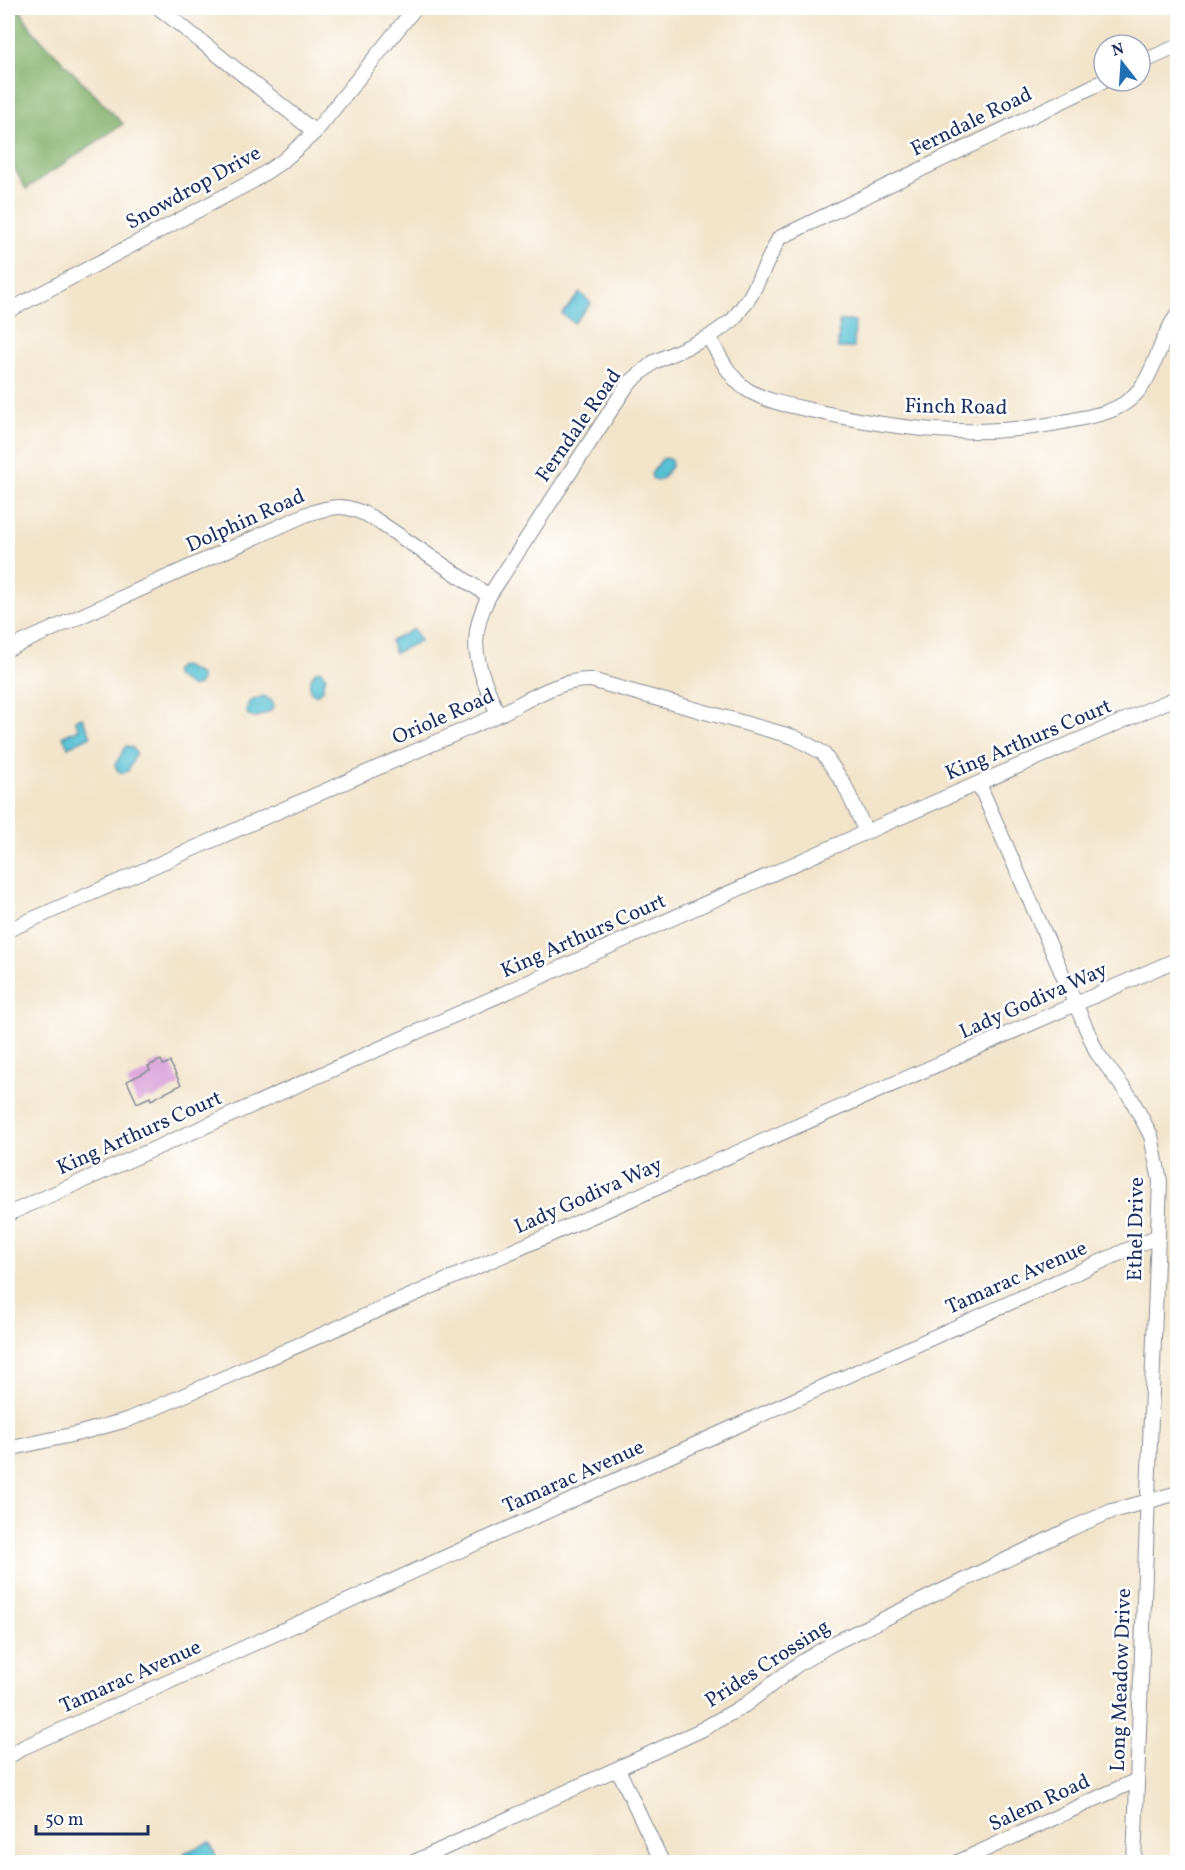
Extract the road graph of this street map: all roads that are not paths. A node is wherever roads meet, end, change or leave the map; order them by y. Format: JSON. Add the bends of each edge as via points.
{"nodes":[{"id":1,"x":159,"y":8,"type":"edge"},
{"id":2,"x":415,"y":8,"type":"edge"},
{"id":3,"x":1178,"y":46,"type":"edge"},
{"id":4,"x":1152,"y":58,"type":"edge"},
{"id":5,"x":1092,"y":87,"type":"edge"},
{"id":6,"x":315,"y":132,"type":"junction"},
{"id":7,"x":8,"y":311,"type":"edge"},
{"id":8,"x":1178,"y":314,"type":"edge"},
{"id":9,"x":709,"y":337,"type":"junction"},
{"id":10,"x":489,"y":596,"type":"junction"},
{"id":11,"x":8,"y":649,"type":"edge"},
{"id":12,"x":1178,"y":697,"type":"edge"},
{"id":13,"x":498,"y":715,"type":"junction"},
{"id":14,"x":979,"y":784,"type":"junction"},
{"id":15,"x":866,"y":832,"type":"junction"},
{"id":16,"x":8,"y":930,"type":"edge"},
{"id":17,"x":1178,"y":959,"type":"edge"},
{"id":18,"x":1074,"y":1005,"type":"junction"},
{"id":19,"x":8,"y":1214,"type":"edge"},
{"id":20,"x":1158,"y":1236,"type":"junction"},
{"id":21,"x":8,"y":1449,"type":"edge"},
{"id":22,"x":1178,"y":1493,"type":"edge"},
{"id":23,"x":1148,"y":1500,"type":"junction"},
{"id":24,"x":8,"y":1758,"type":"edge"},
{"id":25,"x":618,"y":1769,"type":"junction"},
{"id":26,"x":1137,"y":1780,"type":"junction"},
{"id":27,"x":8,"y":1857,"type":"edge"},
{"id":28,"x":14,"y":1863,"type":"edge"},
{"id":29,"x":414,"y":1863,"type":"edge"},
{"id":30,"x":662,"y":1863,"type":"edge"},
{"id":31,"x":958,"y":1863,"type":"edge"},
{"id":32,"x":1134,"y":1863,"type":"edge"}],
"edges":[{"from":1,"to":6,"type":"street"},
{"from":2,"to":6,"type":"street","name":"Snowdrop Drive"},
{"from":3,"to":4,"type":"street"},
{"from":5,"to":9,"type":"street","name":"Ferndale Road","via":[[779,238],[751,295],[733,320]]},
{"from":6,"to":7,"type":"street","name":"Snowdrop Drive","via":[[253,182]]},
{"from":8,"to":9,"type":"street","name":"Finch Road","via":[[1169,326],[1148,379],[1129,400],[1105,413],[1046,426],[982,432],[916,430],[775,402],[746,388],[728,370]]},
{"from":9,"to":10,"type":"street","name":"Ferndale Road","via":[[654,363],[628,384]]},
{"from":10,"to":11,"type":"street","name":"Dolphin Road","via":[[373,518],[353,507],[329,507]]},
{"from":10,"to":13,"type":"street","name":"Ferndale Road","via":[[479,614],[475,639],[478,666]]},
{"from":12,"to":14,"type":"street","name":"King Arthurs Court"},
{"from":13,"to":15,"type":"street","name":"Oriole Road","via":[[562,684],[591,680],[794,736],[823,753],[844,784]]},
{"from":13,"to":16,"type":"street","name":"Oriole Road"},
{"from":14,"to":15,"type":"street","name":"King Arthurs Court"},
{"from":14,"to":18,"type":"street","name":"Ethel Drive"},
{"from":15,"to":19,"type":"street","name":"King Arthurs Court"},
{"from":17,"to":18,"type":"street","name":"Lady Godiva Way"},
{"from":18,"to":20,"type":"street","name":"Ethel Drive","via":[[1096,1053],[1131,1098],[1151,1136],[1160,1181]]},
{"from":18,"to":21,"type":"street","name":"Lady Godiva Way","via":[[130,1419]]},
{"from":20,"to":23,"type":"street","name":"Ethel Drive"},
{"from":20,"to":24,"type":"street","name":"Tamarac Avenue","via":[[68,1727]]},
{"from":22,"to":23,"type":"street","name":"Prides Crossing"},
{"from":23,"to":25,"type":"street","name":"Prides Crossing","via":[[1072,1528],[830,1645],[710,1725]]},
{"from":23,"to":26,"type":"street","name":"Long Meadow Drive"},
{"from":25,"to":29,"type":"street","name":"Prides Crossing"},
{"from":25,"to":30,"type":"street"},
{"from":26,"to":31,"type":"street","name":"Salem Road"},
{"from":26,"to":32,"type":"street","name":"Long Meadow Drive"},
{"from":27,"to":28,"type":"street"}]}
